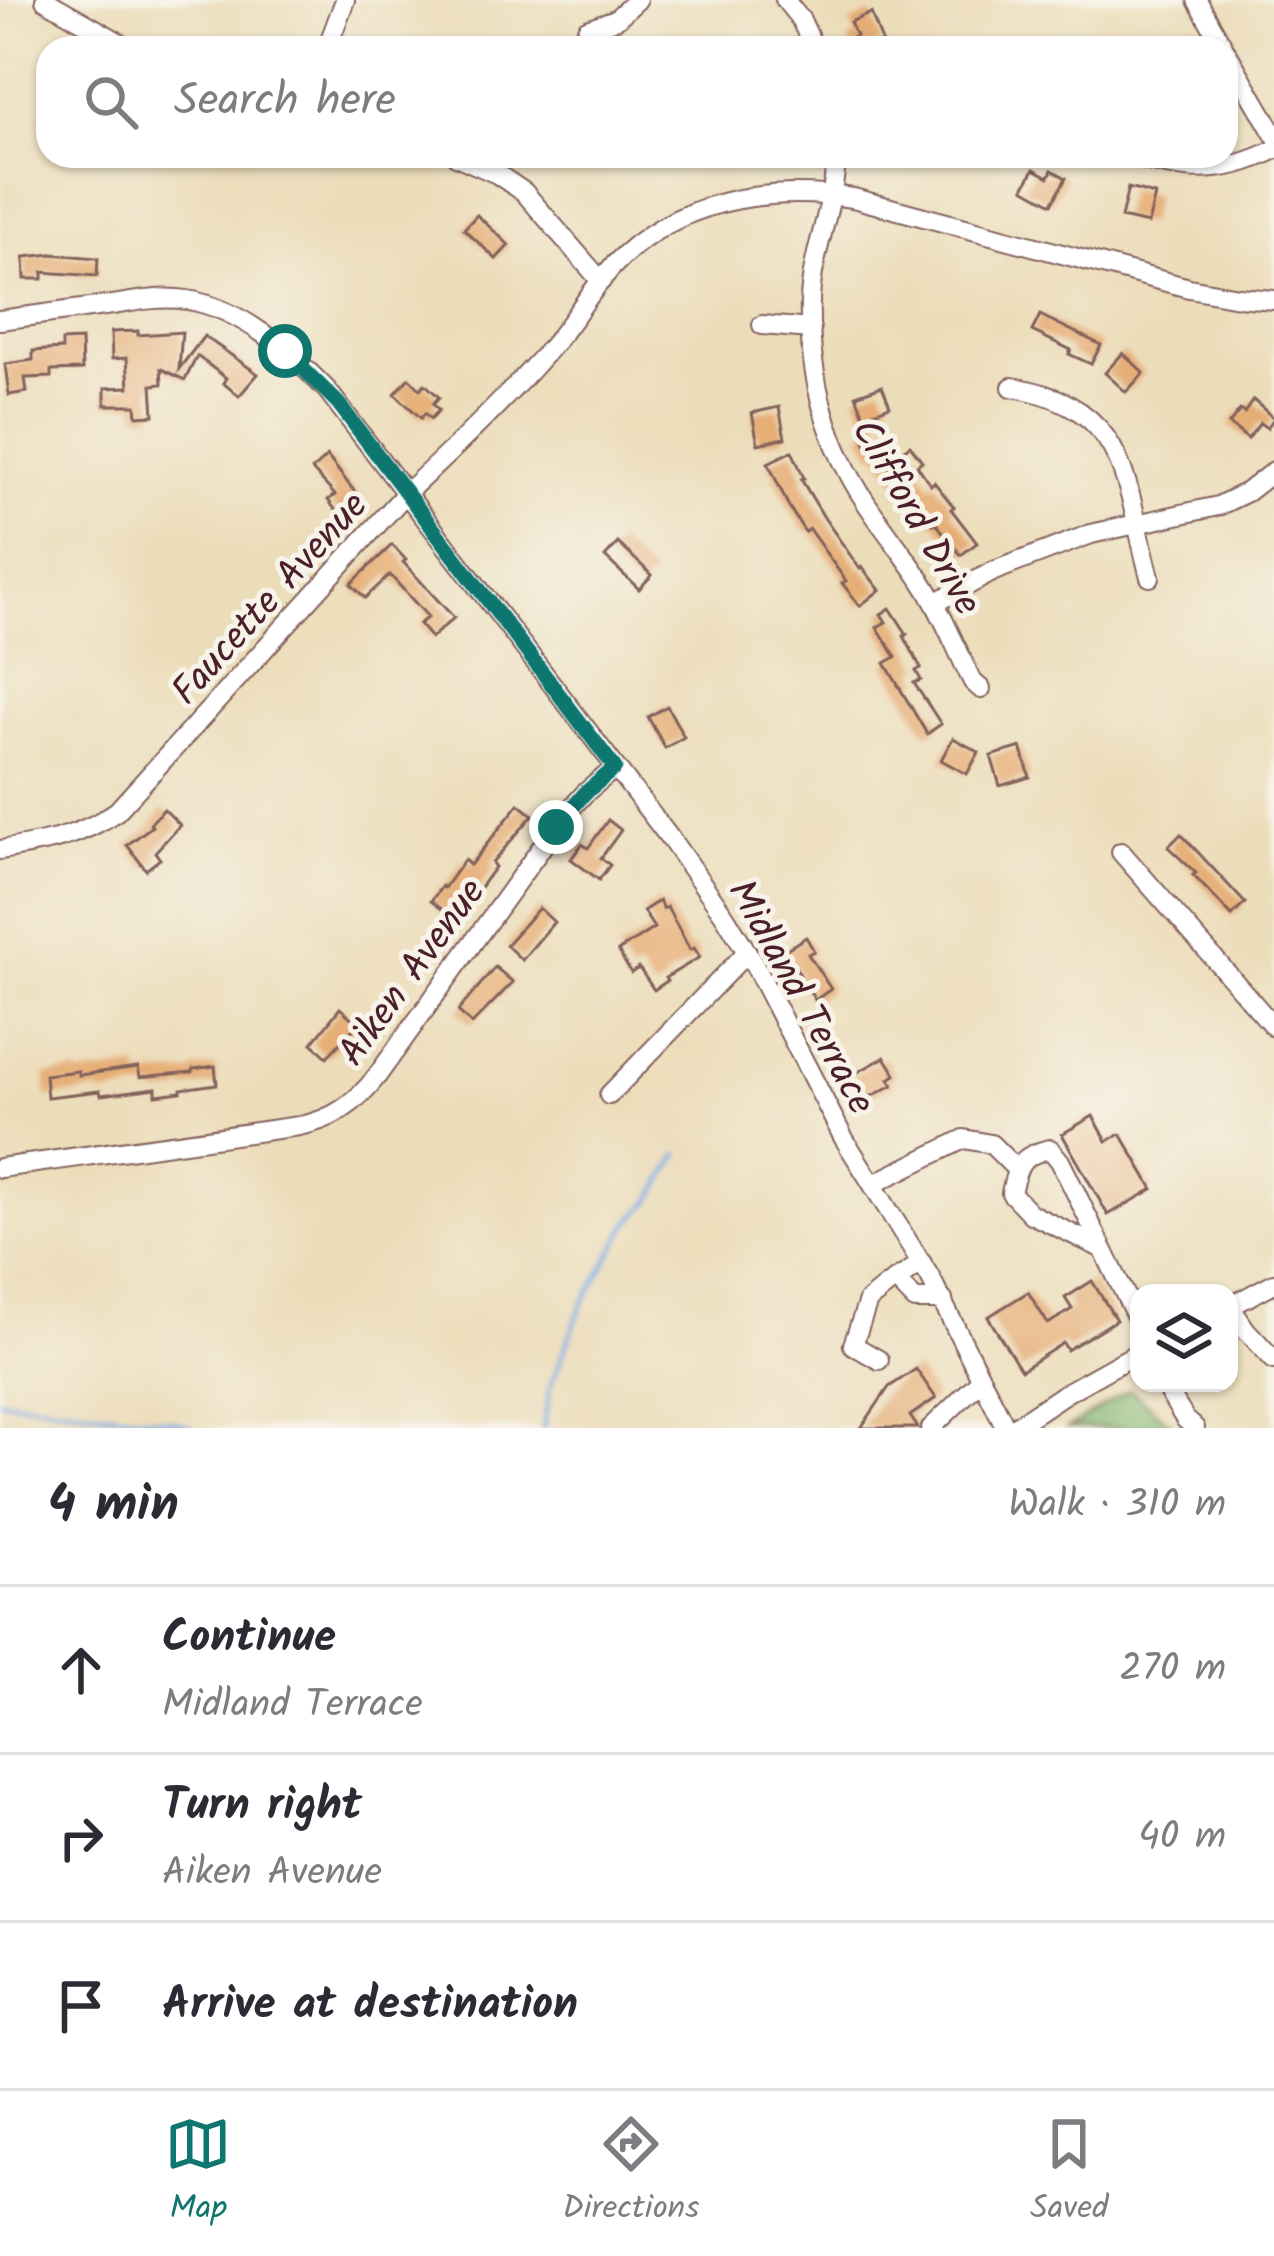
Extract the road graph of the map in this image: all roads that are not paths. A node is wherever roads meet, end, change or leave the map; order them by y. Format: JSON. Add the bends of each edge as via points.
{"nodes":[{"id":1,"x":45,"y":0,"type":"edge"},
{"id":2,"x":345,"y":0,"type":"edge"},
{"id":3,"x":637,"y":0,"type":"edge"},
{"id":4,"x":785,"y":0,"type":"edge"},
{"id":5,"x":1197,"y":0,"type":"edge"},
{"id":6,"x":587,"y":29,"type":"dead end"},
{"id":7,"x":108,"y":36,"type":"edge"},
{"id":8,"x":332,"y":36,"type":"edge"},
{"id":9,"x":808,"y":36,"type":"edge"},
{"id":10,"x":1217,"y":36,"type":"edge"},
{"id":11,"x":1238,"y":72,"type":"edge"},
{"id":12,"x":1274,"y":134,"type":"edge"},
{"id":13,"x":1274,"y":150,"type":"edge"},
{"id":14,"x":1238,"y":164,"type":"edge"},
{"id":15,"x":483,"y":168,"type":"edge"},
{"id":16,"x":835,"y":168,"type":"edge"},
{"id":17,"x":1181,"y":168,"type":"edge"},
{"id":18,"x":1214,"y":168,"type":"edge"},
{"id":19,"x":832,"y":195,"type":"junction"},
{"id":20,"x":601,"y":281,"type":"junction"},
{"id":21,"x":1274,"y":300,"type":"edge"},
{"id":22,"x":0,"y":320,"type":"edge"},
{"id":23,"x":762,"y":325,"type":"dead end"},
{"id":24,"x":811,"y":329,"type":"junction"},
{"id":25,"x":1012,"y":387,"type":"dead end"},
{"id":26,"x":1274,"y":471,"type":"edge"},
{"id":27,"x":407,"y":492,"type":"junction"},
{"id":28,"x":1135,"y":523,"type":"junction"},
{"id":29,"x":1150,"y":578,"type":"dead end"},
{"id":30,"x":935,"y":603,"type":"junction"},
{"id":31,"x":981,"y":689,"type":"dead end"},
{"id":32,"x":615,"y":768,"type":"junction"},
{"id":33,"x":0,"y":850,"type":"edge"},
{"id":34,"x":1121,"y":852,"type":"dead end"},
{"id":35,"x":747,"y":952,"type":"junction"},
{"id":36,"x":1274,"y":1027,"type":"edge"},
{"id":37,"x":609,"y":1095,"type":"dead end"},
{"id":38,"x":0,"y":1168,"type":"edge"},
{"id":39,"x":1016,"y":1168,"type":"junction"},
{"id":40,"x":873,"y":1184,"type":"junction"},
{"id":41,"x":1103,"y":1249,"type":"junction"},
{"id":42,"x":922,"y":1263,"type":"junction"},
{"id":43,"x":896,"y":1280,"type":"junction"},
{"id":44,"x":1274,"y":1283,"type":"edge"},
{"id":45,"x":943,"y":1300,"type":"junction"},
{"id":46,"x":1238,"y":1303,"type":"edge"},
{"id":47,"x":1130,"y":1304,"type":"edge"},
{"id":48,"x":1238,"y":1318,"type":"edge"},
{"id":49,"x":1130,"y":1358,"type":"edge"},
{"id":50,"x":879,"y":1360,"type":"dead end"},
{"id":51,"x":1274,"y":1360,"type":"edge"},
{"id":52,"x":981,"y":1380,"type":"junction"},
{"id":53,"x":1168,"y":1392,"type":"edge"},
{"id":54,"x":931,"y":1428,"type":"edge"},
{"id":55,"x":1010,"y":1428,"type":"edge"},
{"id":56,"x":1195,"y":1428,"type":"edge"}],
"edges":[{"from":1,"to":7,"type":"street"},
{"from":2,"to":8,"type":"street"},
{"from":3,"to":6,"type":"street"},
{"from":4,"to":9,"type":"street"},
{"from":5,"to":10,"type":"street"},
{"from":11,"to":12,"type":"street"},
{"from":13,"to":14,"type":"street"},
{"from":15,"to":20,"type":"street","via":[[524,192]]},
{"from":16,"to":19,"type":"street","name":"Clifford Drive"},
{"from":17,"to":18,"type":"street"},
{"from":19,"to":20,"type":"street","via":[[774,193],[709,207],[644,239]]},
{"from":19,"to":21,"type":"street","via":[[1189,288]]},
{"from":19,"to":24,"type":"street","name":"Clifford Drive","via":[[812,281]]},
{"from":20,"to":27,"type":"street","name":"Faucette Avenue","via":[[524,377]]},
{"from":22,"to":27,"type":"street","name":"Midland Terrace","via":[[161,298],[217,308],[314,377]]},
{"from":23,"to":24,"type":"street"},
{"from":24,"to":30,"type":"street","name":"Clifford Drive","via":[[830,436]]},
{"from":25,"to":28,"type":"street","via":[[1064,400],[1105,433]]},
{"from":26,"to":28,"type":"street","via":[[1218,506]]},
{"from":27,"to":32,"type":"street","name":"Midland Terrace"},
{"from":27,"to":33,"type":"street","name":"Faucette Avenue","via":[[117,812],[59,840]]},
{"from":28,"to":29,"type":"street"},
{"from":28,"to":30,"type":"street","via":[[1032,554]]},
{"from":30,"to":31,"type":"street","name":"Clifford Drive"},
{"from":32,"to":35,"type":"street","name":"Midland Terrace"},
{"from":32,"to":38,"type":"street","name":"Aiken Avenue","via":[[565,815],[377,1076],[344,1109],[299,1126]]},
{"from":34,"to":36,"type":"street"},
{"from":35,"to":37,"type":"street"},
{"from":35,"to":40,"type":"street","name":"Midland Terrace"},
{"from":39,"to":40,"type":"street","via":[[991,1144],[964,1139]]},
{"from":39,"to":41,"type":"street","via":[[1011,1193],[1031,1214]]},
{"from":39,"to":41,"type":"street","via":[[1050,1149]]},
{"from":40,"to":42,"type":"street","name":"Midland Terrace"},
{"from":41,"to":47,"type":"street"},
{"from":42,"to":43,"type":"street"},
{"from":42,"to":45,"type":"street","name":"Midland Terrace"},
{"from":43,"to":45,"type":"street","via":[[915,1300]]},
{"from":43,"to":50,"type":"street","via":[[868,1301],[853,1346]]},
{"from":44,"to":46,"type":"street"},
{"from":45,"to":52,"type":"street","name":"Midland Terrace"},
{"from":48,"to":51,"type":"street"},
{"from":49,"to":55,"type":"street"},
{"from":52,"to":54,"type":"street"},
{"from":52,"to":55,"type":"street","name":"Midland Terrace"},
{"from":53,"to":56,"type":"street"}]}
